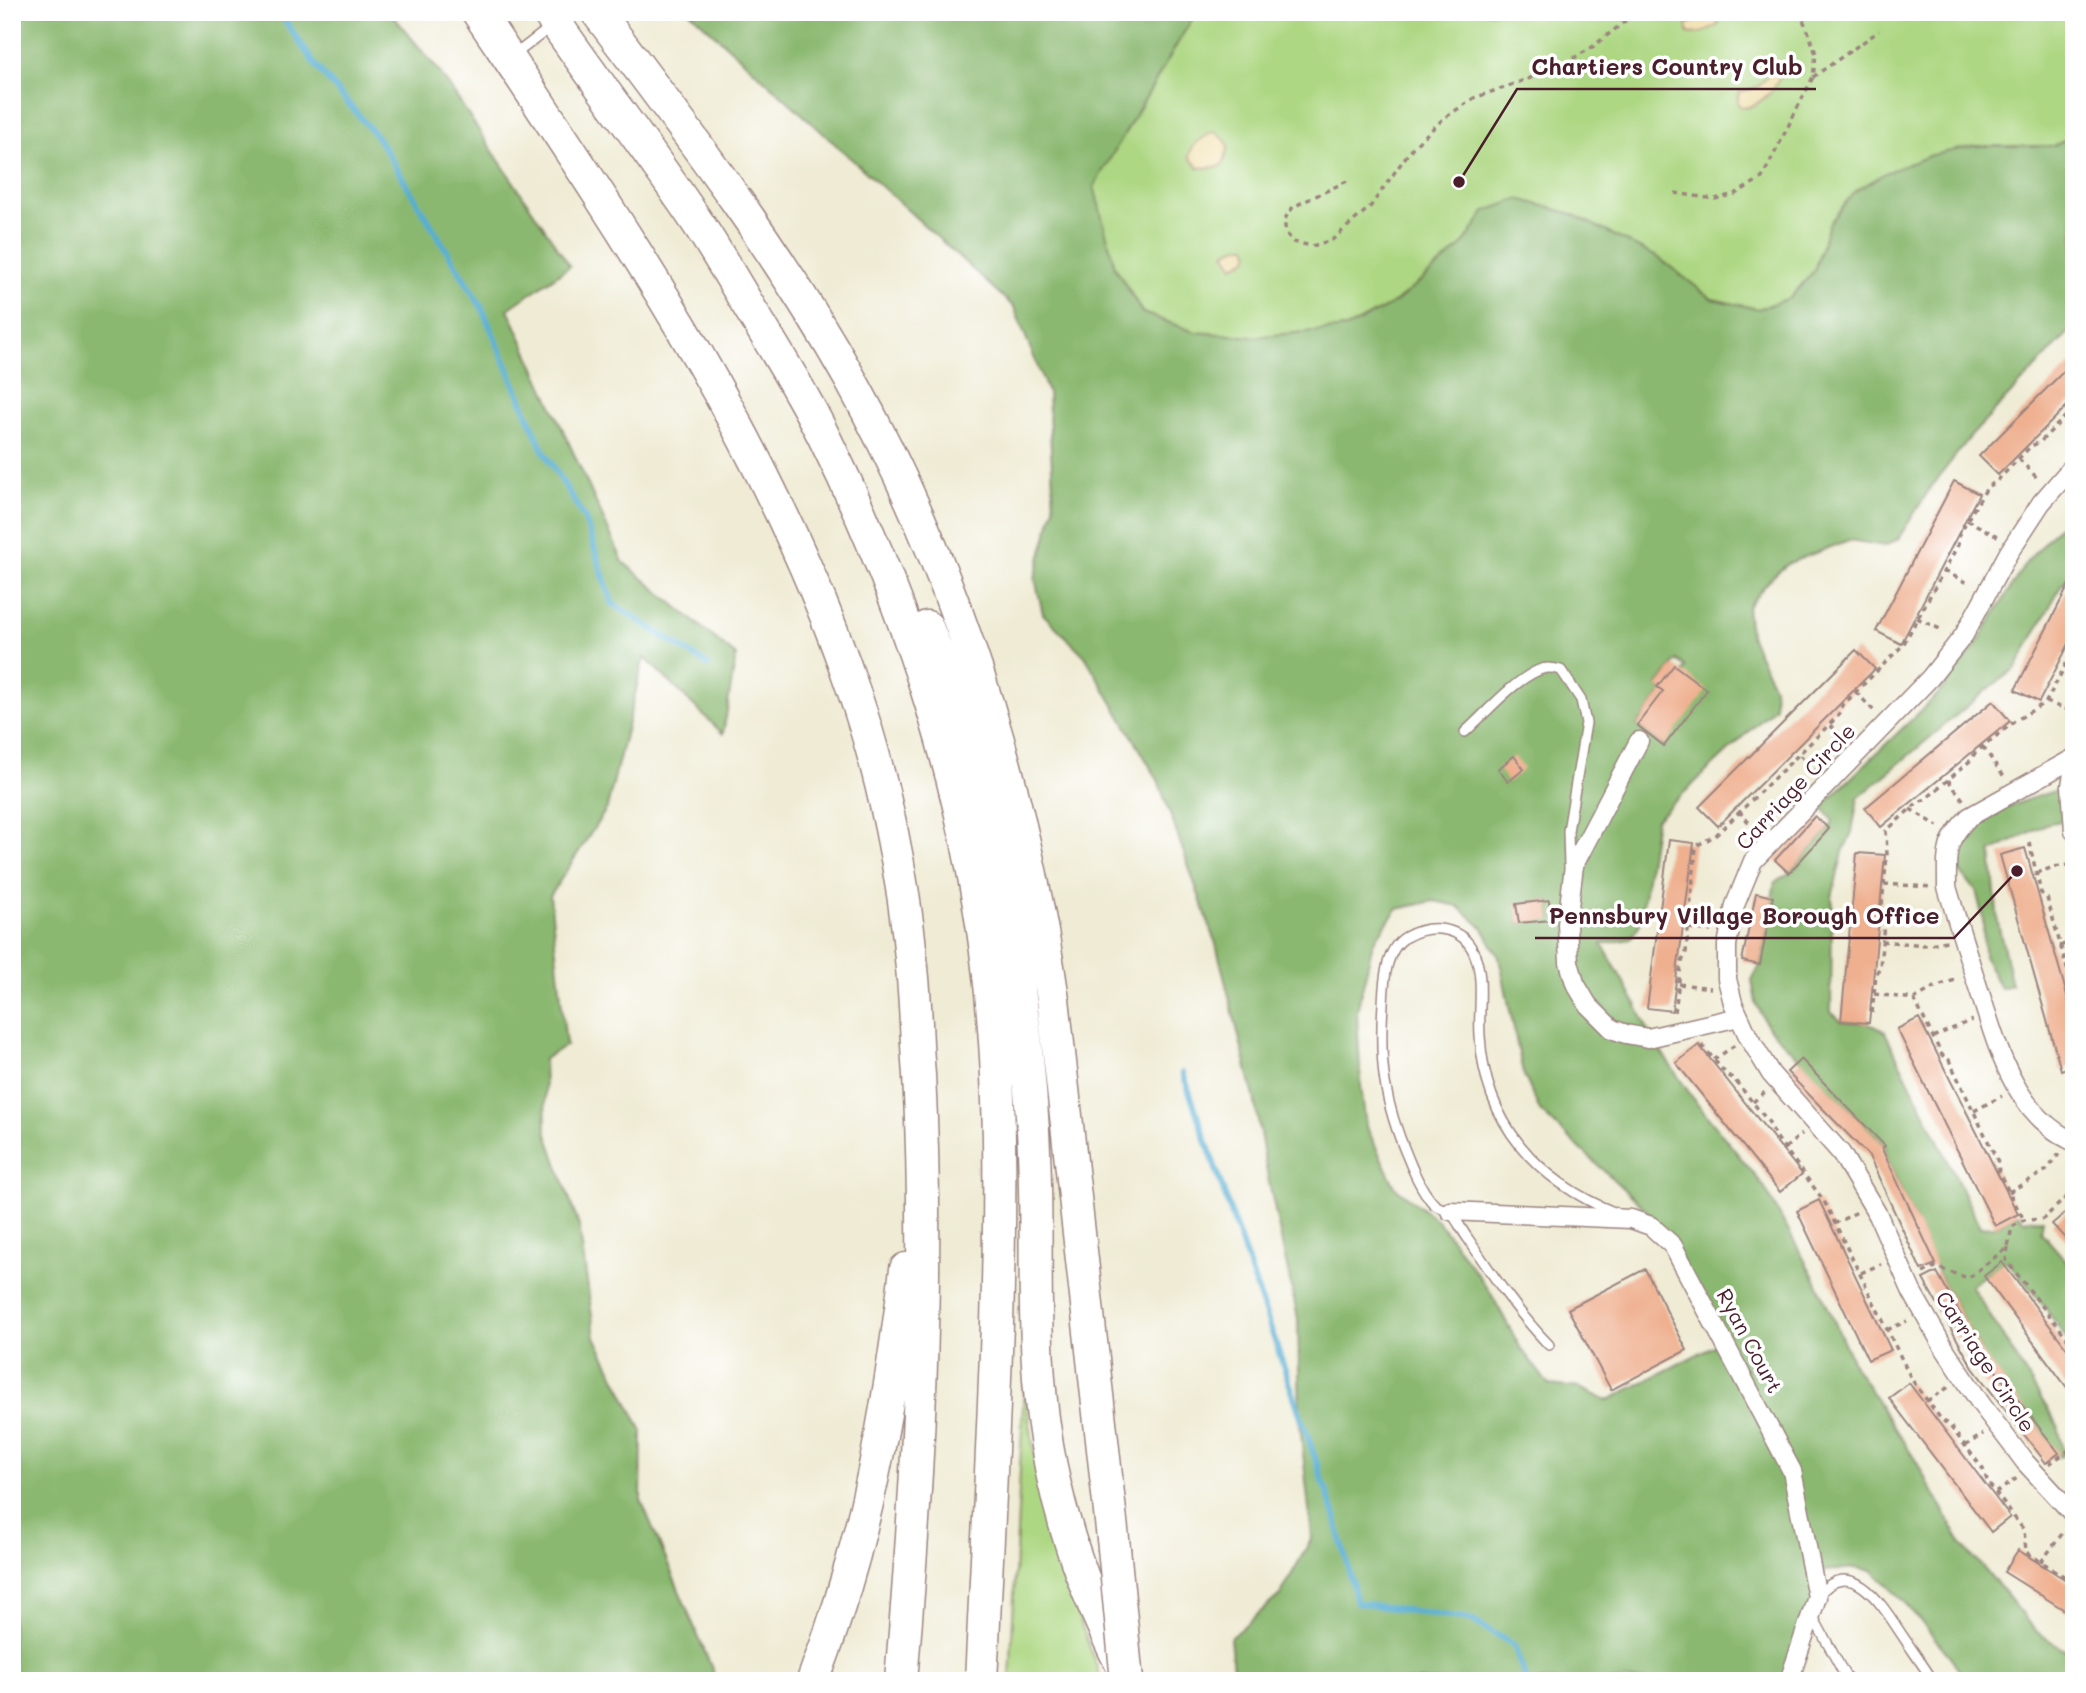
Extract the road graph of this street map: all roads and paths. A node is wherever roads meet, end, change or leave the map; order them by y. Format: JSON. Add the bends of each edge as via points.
{"nodes":[{"id":1,"x":478,"y":12,"type":"edge"},
{"id":2,"x":597,"y":12,"type":"edge"},
{"id":3,"x":1637,"y":12,"type":"edge"},
{"id":4,"x":1799,"y":12,"type":"edge"},
{"id":5,"x":552,"y":18,"type":"edge"},
{"id":6,"x":1879,"y":31,"type":"dead end"},
{"id":7,"x":509,"y":59,"type":"junction"},
{"id":8,"x":1813,"y":77,"type":"junction"},
{"id":9,"x":1348,"y":181,"type":"dead end"},
{"id":10,"x":1675,"y":193,"type":"dead end"},
{"id":11,"x":2074,"y":408,"type":"edge"},
{"id":12,"x":824,"y":437,"type":"junction"},
{"id":13,"x":2019,"y":459,"type":"junction"},
{"id":14,"x":2074,"y":465,"type":"edge"},
{"id":15,"x":2052,"y":491,"type":"junction"},
{"id":16,"x":1967,"y":520,"type":"junction"},
{"id":17,"x":1982,"y":528,"type":"dead end"},
{"id":18,"x":1944,"y":571,"type":"junction"},
{"id":19,"x":1956,"y":577,"type":"dead end"},
{"id":20,"x":1917,"y":618,"type":"junction"},
{"id":21,"x":1932,"y":624,"type":"dead end"},
{"id":22,"x":2074,"y":649,"type":"edge"},
{"id":23,"x":2071,"y":659,"type":"edge"},
{"id":24,"x":1856,"y":692,"type":"junction"},
{"id":25,"x":1862,"y":699,"type":"dead end"},
{"id":26,"x":2046,"y":702,"type":"junction"},
{"id":27,"x":2074,"y":712,"type":"edge"},
{"id":28,"x":1465,"y":732,"type":"dead end"},
{"id":29,"x":1639,"y":741,"type":"dead end"},
{"id":30,"x":1983,"y":747,"type":"junction"},
{"id":31,"x":1799,"y":755,"type":"junction"},
{"id":32,"x":2074,"y":758,"type":"edge"},
{"id":33,"x":2074,"y":766,"type":"edge"},
{"id":34,"x":1948,"y":780,"type":"junction"},
{"id":35,"x":1827,"y":784,"type":"junction"},
{"id":36,"x":2013,"y":792,"type":"junction"},
{"id":37,"x":1910,"y":809,"type":"junction"},
{"id":38,"x":1739,"y":811,"type":"junction"},
{"id":39,"x":1973,"y":814,"type":"junction"},
{"id":40,"x":1744,"y":817,"type":"dead end"},
{"id":41,"x":2074,"y":831,"type":"edge"},
{"id":42,"x":1954,"y":835,"type":"junction"},
{"id":43,"x":2029,"y":842,"type":"dead end"},
{"id":44,"x":2074,"y":864,"type":"edge"},
{"id":45,"x":2036,"y":873,"type":"junction"},
{"id":46,"x":1884,"y":884,"type":"junction"},
{"id":47,"x":1947,"y":887,"type":"junction"},
{"id":48,"x":1569,"y":897,"type":"junction"},
{"id":49,"x":1689,"y":928,"type":"junction"},
{"id":50,"x":1697,"y":929,"type":"dead end"},
{"id":51,"x":1962,"y":936,"type":"junction"},
{"id":52,"x":2074,"y":940,"type":"edge"},
{"id":53,"x":1882,"y":941,"type":"junction"},
{"id":54,"x":2060,"y":946,"type":"junction"},
{"id":55,"x":1973,"y":973,"type":"junction"},
{"id":56,"x":1679,"y":984,"type":"junction"},
{"id":57,"x":1697,"y":986,"type":"dead end"},
{"id":58,"x":2074,"y":993,"type":"edge"},
{"id":59,"x":1874,"y":995,"type":"junction"},
{"id":60,"x":1914,"y":999,"type":"junction"},
{"id":61,"x":1675,"y":1012,"type":"dead end"},
{"id":62,"x":1872,"y":1013,"type":"dead end"},
{"id":63,"x":1987,"y":1014,"type":"junction"},
{"id":64,"x":1739,"y":1017,"type":"junction"},
{"id":65,"x":1748,"y":1036,"type":"junction"},
{"id":66,"x":1933,"y":1037,"type":"junction"},
{"id":67,"x":1699,"y":1041,"type":"dead end"},
{"id":68,"x":1714,"y":1060,"type":"junction"},
{"id":69,"x":2016,"y":1087,"type":"junction"},
{"id":70,"x":1974,"y":1111,"type":"junction"},
{"id":71,"x":922,"y":1139,"type":"junction"},
{"id":72,"x":2072,"y":1141,"type":"edge"},
{"id":73,"x":2074,"y":1190,"type":"edge"},
{"id":74,"x":2009,"y":1192,"type":"junction"},
{"id":75,"x":1872,"y":1205,"type":"junction"},
{"id":76,"x":1450,"y":1211,"type":"junction"},
{"id":77,"x":1631,"y":1219,"type":"junction"},
{"id":78,"x":2024,"y":1220,"type":"junction"},
{"id":79,"x":1834,"y":1224,"type":"junction"},
{"id":80,"x":2008,"y":1247,"type":"junction"},
{"id":81,"x":1936,"y":1267,"type":"dead end"},
{"id":82,"x":1924,"y":1312,"type":"junction"},
{"id":83,"x":1886,"y":1330,"type":"junction"},
{"id":84,"x":1549,"y":1345,"type":"dead end"},
{"id":85,"x":2074,"y":1350,"type":"edge"},
{"id":86,"x":1964,"y":1377,"type":"junction"},
{"id":87,"x":1927,"y":1401,"type":"junction"},
{"id":88,"x":2074,"y":1447,"type":"edge"},
{"id":89,"x":2036,"y":1474,"type":"junction"},
{"id":90,"x":2002,"y":1489,"type":"dead end"},
{"id":91,"x":1996,"y":1493,"type":"junction"},
{"id":92,"x":2074,"y":1515,"type":"edge"},
{"id":93,"x":2058,"y":1541,"type":"dead end"},
{"id":94,"x":2041,"y":1562,"type":"junction"},
{"id":95,"x":2074,"y":1580,"type":"edge"},
{"id":96,"x":1814,"y":1605,"type":"junction"},
{"id":97,"x":813,"y":1681,"type":"edge"},
{"id":98,"x":901,"y":1681,"type":"edge"},
{"id":99,"x":981,"y":1681,"type":"edge"},
{"id":100,"x":1129,"y":1681,"type":"edge"},
{"id":101,"x":1789,"y":1681,"type":"edge"},
{"id":102,"x":1848,"y":1681,"type":"edge"},
{"id":103,"x":1933,"y":1681,"type":"edge"}],
"edges":[{"from":1,"to":7,"type":"highway"},
{"from":2,"to":100,"type":"highway","bridge":true,"via":[[770,248],[849,377],[915,510],[982,685],[1015,799],[1053,999]]},
{"from":3,"to":9,"type":"path","via":[[1553,70],[1474,98],[1443,118],[1412,148],[1370,207],[1332,240],[1312,246],[1293,242],[1284,220],[1293,207]]},
{"from":4,"to":8,"type":"path","via":[[1816,54]]},
{"from":5,"to":7,"type":"lane"},
{"from":5,"to":12,"type":"highway","via":[[702,230]]},
{"from":6,"to":8,"type":"path"},
{"from":7,"to":71,"type":"highway","via":[[698,351],[772,493],[854,690],[902,893],[912,967]]},
{"from":8,"to":10,"type":"path","via":[[1762,178],[1735,194],[1715,199]]},
{"from":11,"to":13,"type":"path"},
{"from":12,"to":99,"type":"highway","via":[[918,662],[959,805],[990,992],[998,1108],[999,1250]]},
{"from":12,"to":100,"type":"highway","via":[[881,530],[919,607],[952,695],[984,806],[1011,932],[1028,1063],[1040,1384],[1047,1448],[1081,1578]]},
{"from":13,"to":15,"type":"path"},
{"from":13,"to":16,"type":"path","via":[[1988,486]]},
{"from":14,"to":15,"type":"street","name":"Carriage Circle"},
{"from":15,"to":35,"type":"street","name":"Carriage Circle","via":[[2009,552],[1964,635]]},
{"from":16,"to":17,"type":"path"},
{"from":16,"to":18,"type":"path"},
{"from":18,"to":19,"type":"path"},
{"from":18,"to":20,"type":"path"},
{"from":20,"to":21,"type":"path"},
{"from":20,"to":24,"type":"path","via":[[1903,645]]},
{"from":22,"to":23,"type":"path"},
{"from":23,"to":26,"type":"path"},
{"from":24,"to":25,"type":"path"},
{"from":24,"to":31,"type":"path"},
{"from":26,"to":27,"type":"path"},
{"from":26,"to":30,"type":"path"},
{"from":28,"to":48,"type":"lane","via":[[1523,679],[1540,670],[1562,670],[1569,679],[1581,700],[1586,723],[1568,831]]},
{"from":29,"to":48,"type":"street","via":[[1574,865]]},
{"from":30,"to":34,"type":"path"},
{"from":30,"to":36,"type":"path"},
{"from":31,"to":35,"type":"path"},
{"from":31,"to":38,"type":"path"},
{"from":32,"to":36,"type":"street"},
{"from":33,"to":41,"type":"street"},
{"from":34,"to":37,"type":"path"},
{"from":34,"to":39,"type":"path"},
{"from":35,"to":64,"type":"street","name":"Carriage Circle","via":[[1753,861],[1745,878],[1727,945],[1727,979]]},
{"from":36,"to":39,"type":"street"},
{"from":37,"to":42,"type":"path"},
{"from":37,"to":46,"type":"path","via":[[1886,831]]},
{"from":38,"to":40,"type":"path"},
{"from":38,"to":49,"type":"path","via":[[1716,835],[1696,846]]},
{"from":39,"to":42,"type":"street"},
{"from":42,"to":47,"type":"street","via":[[1948,845]]},
{"from":43,"to":45,"type":"path"},
{"from":44,"to":45,"type":"path"},
{"from":45,"to":54,"type":"path"},
{"from":46,"to":47,"type":"path"},
{"from":46,"to":53,"type":"path"},
{"from":47,"to":51,"type":"street"},
{"from":48,"to":64,"type":"street","via":[[1569,962],[1575,983],[1588,1005],[1612,1029],[1648,1038]]},
{"from":49,"to":50,"type":"path"},
{"from":49,"to":56,"type":"path"},
{"from":51,"to":53,"type":"path","via":[[1932,945]]},
{"from":51,"to":55,"type":"street"},
{"from":52,"to":54,"type":"path"},
{"from":53,"to":59,"type":"path"},
{"from":54,"to":58,"type":"path"},
{"from":55,"to":60,"type":"path"},
{"from":55,"to":63,"type":"street"},
{"from":56,"to":57,"type":"path"},
{"from":56,"to":61,"type":"path"},
{"from":59,"to":60,"type":"path"},
{"from":59,"to":62,"type":"path"},
{"from":60,"to":66,"type":"path"},
{"from":63,"to":66,"type":"path"},
{"from":63,"to":69,"type":"street","via":[[2003,1064]]},
{"from":64,"to":65,"type":"street","name":"Carriage Circle"},
{"from":65,"to":68,"type":"path"},
{"from":65,"to":75,"type":"street","name":"Carriage Circle","via":[[1771,1074],[1841,1153]]},
{"from":66,"to":70,"type":"path"},
{"from":67,"to":68,"type":"path"},
{"from":68,"to":79,"type":"path","via":[[1772,1125],[1824,1201]]},
{"from":69,"to":70,"type":"path"},
{"from":69,"to":72,"type":"street","via":[[2042,1121]]},
{"from":70,"to":74,"type":"path"},
{"from":71,"to":97,"type":"highway","via":[[883,1436],[856,1552]]},
{"from":71,"to":98,"type":"highway","via":[[923,1334]]},
{"from":72,"to":74,"type":"path","via":[[2047,1171]]},
{"from":73,"to":78,"type":"path","via":[[2043,1219]]},
{"from":74,"to":78,"type":"path"},
{"from":75,"to":79,"type":"path"},
{"from":75,"to":82,"type":"street","name":"Carriage Circle"},
{"from":76,"to":77,"type":"street","name":"Ryan Court"},
{"from":76,"to":77,"type":"lane","via":[[1435,1206],[1415,1175],[1387,1102],[1380,1049],[1384,981],[1391,956],[1400,941],[1419,930],[1437,928],[1458,934],[1473,950],[1479,967],[1480,1045],[1489,1088],[1503,1120],[1543,1171],[1585,1200]]},
{"from":76,"to":84,"type":"lane"},
{"from":77,"to":96,"type":"street","name":"Ryan Court","via":[[1651,1226],[1673,1246],[1792,1471]]},
{"from":78,"to":80,"type":"path","via":[[2012,1227]]},
{"from":79,"to":83,"type":"path"},
{"from":80,"to":81,"type":"path","via":[[1968,1278]]},
{"from":80,"to":85,"type":"path","via":[[2006,1260]]},
{"from":82,"to":83,"type":"path"},
{"from":82,"to":86,"type":"street","name":"Carriage Circle"},
{"from":83,"to":87,"type":"path"},
{"from":86,"to":87,"type":"path"},
{"from":86,"to":89,"type":"street","name":"Carriage Circle"},
{"from":87,"to":91,"type":"path","via":[[1977,1461]]},
{"from":88,"to":89,"type":"path"},
{"from":89,"to":92,"type":"street","name":"Carriage Circle"},
{"from":90,"to":91,"type":"path"},
{"from":91,"to":94,"type":"path","via":[[2024,1530],[2026,1552]]},
{"from":93,"to":94,"type":"path"},
{"from":94,"to":95,"type":"path"},
{"from":96,"to":101,"type":"street","name":"Ryan Court"},
{"from":96,"to":102,"type":"lane"},
{"from":96,"to":103,"type":"lane","via":[[1827,1585],[1855,1581],[1864,1586],[1880,1601]]}]}
